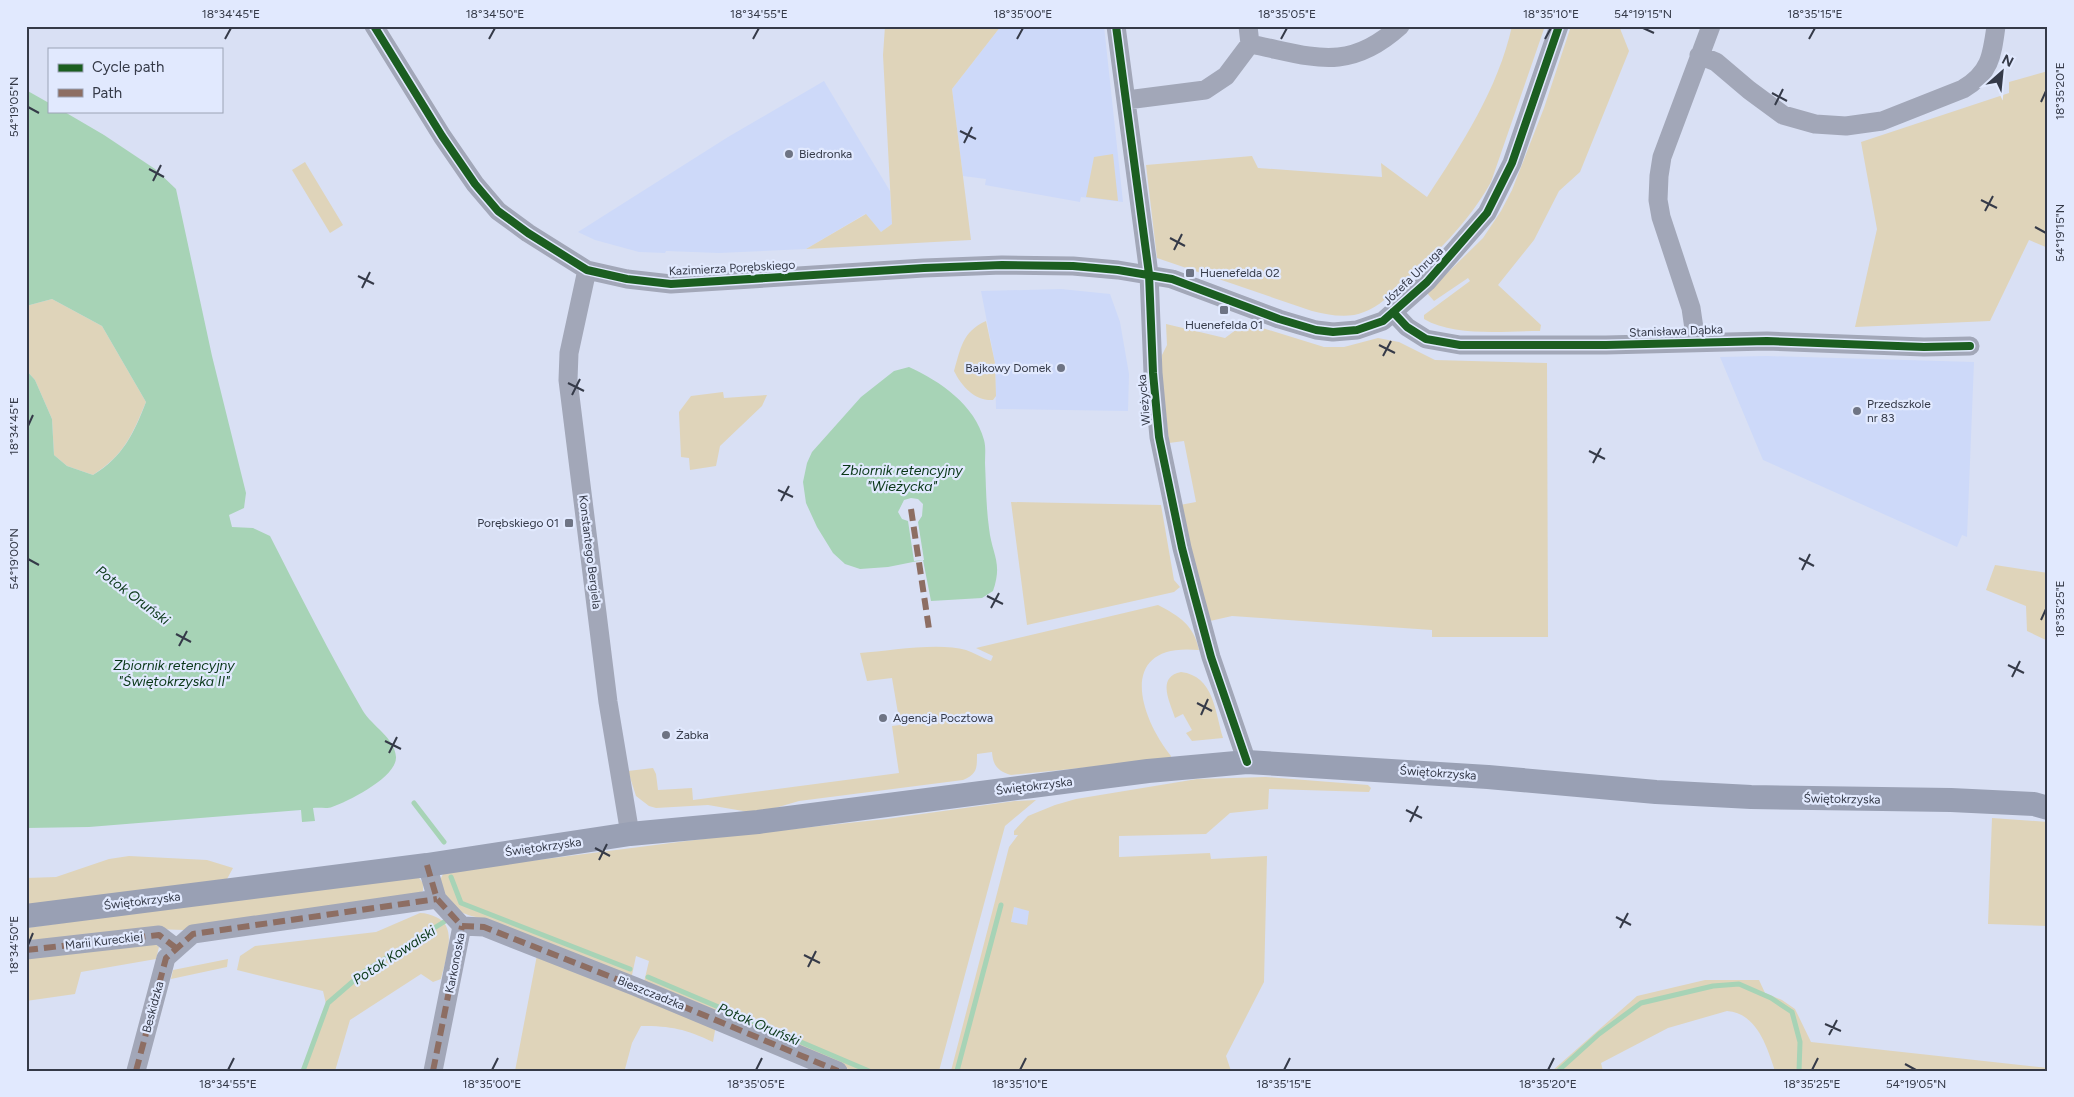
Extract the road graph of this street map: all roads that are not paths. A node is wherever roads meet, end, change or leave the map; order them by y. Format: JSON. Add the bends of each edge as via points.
{"nodes":[{"id":1,"x":374,"y":26,"type":"edge"},
{"id":2,"x":1116,"y":26,"type":"edge"},
{"id":3,"x":1400,"y":26,"type":"edge"},
{"id":4,"x":1559,"y":26,"type":"edge"},
{"id":5,"x":1711,"y":26,"type":"edge"},
{"id":6,"x":1996,"y":26,"type":"edge"},
{"id":7,"x":1249,"y":35,"type":"edge"},
{"id":8,"x":1700,"y":55,"type":"junction"},
{"id":9,"x":1127,"y":100,"type":"junction"},
{"id":10,"x":587,"y":270,"type":"junction"},
{"id":11,"x":1149,"y":274,"type":"junction"},
{"id":12,"x":1394,"y":312,"type":"junction"},
{"id":13,"x":1696,"y":342,"type":"junction"},
{"id":14,"x":1970,"y":346,"type":"dead end"},
{"id":15,"x":1246,"y":762,"type":"junction"},
{"id":16,"x":2048,"y":808,"type":"edge"},
{"id":17,"x":630,"y":834,"type":"junction"},
{"id":18,"x":427,"y":865,"type":"junction"},
{"id":19,"x":437,"y":899,"type":"junction"},
{"id":20,"x":26,"y":916,"type":"edge"},
{"id":21,"x":462,"y":926,"type":"junction"},
{"id":22,"x":176,"y":948,"type":"junction"},
{"id":23,"x":26,"y":950,"type":"edge"},
{"id":24,"x":136,"y":1071,"type":"edge"},
{"id":25,"x":433,"y":1071,"type":"edge"},
{"id":26,"x":838,"y":1071,"type":"edge"}],
"edges":[{"from":1,"to":10,"type":"street","name":"Kazimierza Porębskiego","via":[[442,136],[498,211]]},
{"from":2,"to":9,"type":"street","name":"Wieżycka"},
{"from":3,"to":7,"type":"street","via":[[1380,43],[1349,57],[1318,59]]},
{"from":4,"to":12,"type":"street","name":"Józefa Unruga","via":[[1512,163],[1487,213],[1427,282]]},
{"from":5,"to":8,"type":"street","name":"Stanisława Dąbka"},
{"from":6,"to":8,"type":"street","via":[[1989,61],[1973,83],[1882,122],[1846,126],[1815,124],[1783,115],[1716,62]]},
{"from":7,"to":9,"type":"street","via":[[1226,76],[1205,90]]},
{"from":8,"to":13,"type":"street","name":"Stanisława Dąbka","via":[[1662,157],[1658,200],[1691,308]]},
{"from":9,"to":11,"type":"street","name":"Wieżycka"},
{"from":10,"to":11,"type":"street","name":"Kazimierza Porębskiego","via":[[670,284],[1002,265],[1073,266]]},
{"from":10,"to":17,"type":"street","name":"Konstantego Bergiela","via":[[569,353],[568,380],[608,702]]},
{"from":11,"to":12,"type":"street","name":"Józefa Unruga","via":[[1172,279],[1316,330],[1357,330]]},
{"from":11,"to":15,"type":"street","name":"Wieżycka","via":[[1159,437],[1194,594]]},
{"from":12,"to":13,"type":"street","name":"Stanisława Dąbka","via":[[1407,327],[1426,339],[1460,345]]},
{"from":13,"to":14,"type":"street","name":"Stanisława Dąbka"},
{"from":15,"to":16,"type":"main road","name":"Świętokrzyska","via":[[1479,776],[1656,792],[1951,800],[2034,804]]},
{"from":15,"to":17,"type":"main road","name":"Świętokrzyska","via":[[1148,771],[758,822]]},
{"from":17,"to":18,"type":"main road","name":"Świętokrzyska"},
{"from":18,"to":19,"type":"street","name":"Karkonoska"},
{"from":18,"to":20,"type":"main road","name":"Świętokrzyska"},
{"from":19,"to":21,"type":"street","name":"Karkonoska"},
{"from":19,"to":22,"type":"street","via":[[194,934]]},
{"from":21,"to":25,"type":"street","name":"Karkonoska"},
{"from":21,"to":26,"type":"street","name":"Bieszczadzka","via":[[484,927]]},
{"from":22,"to":23,"type":"street","name":"Marii Kureckiej","via":[[159,935]]},
{"from":22,"to":24,"type":"street","name":"Beskidzka","via":[[166,958]]}]}
